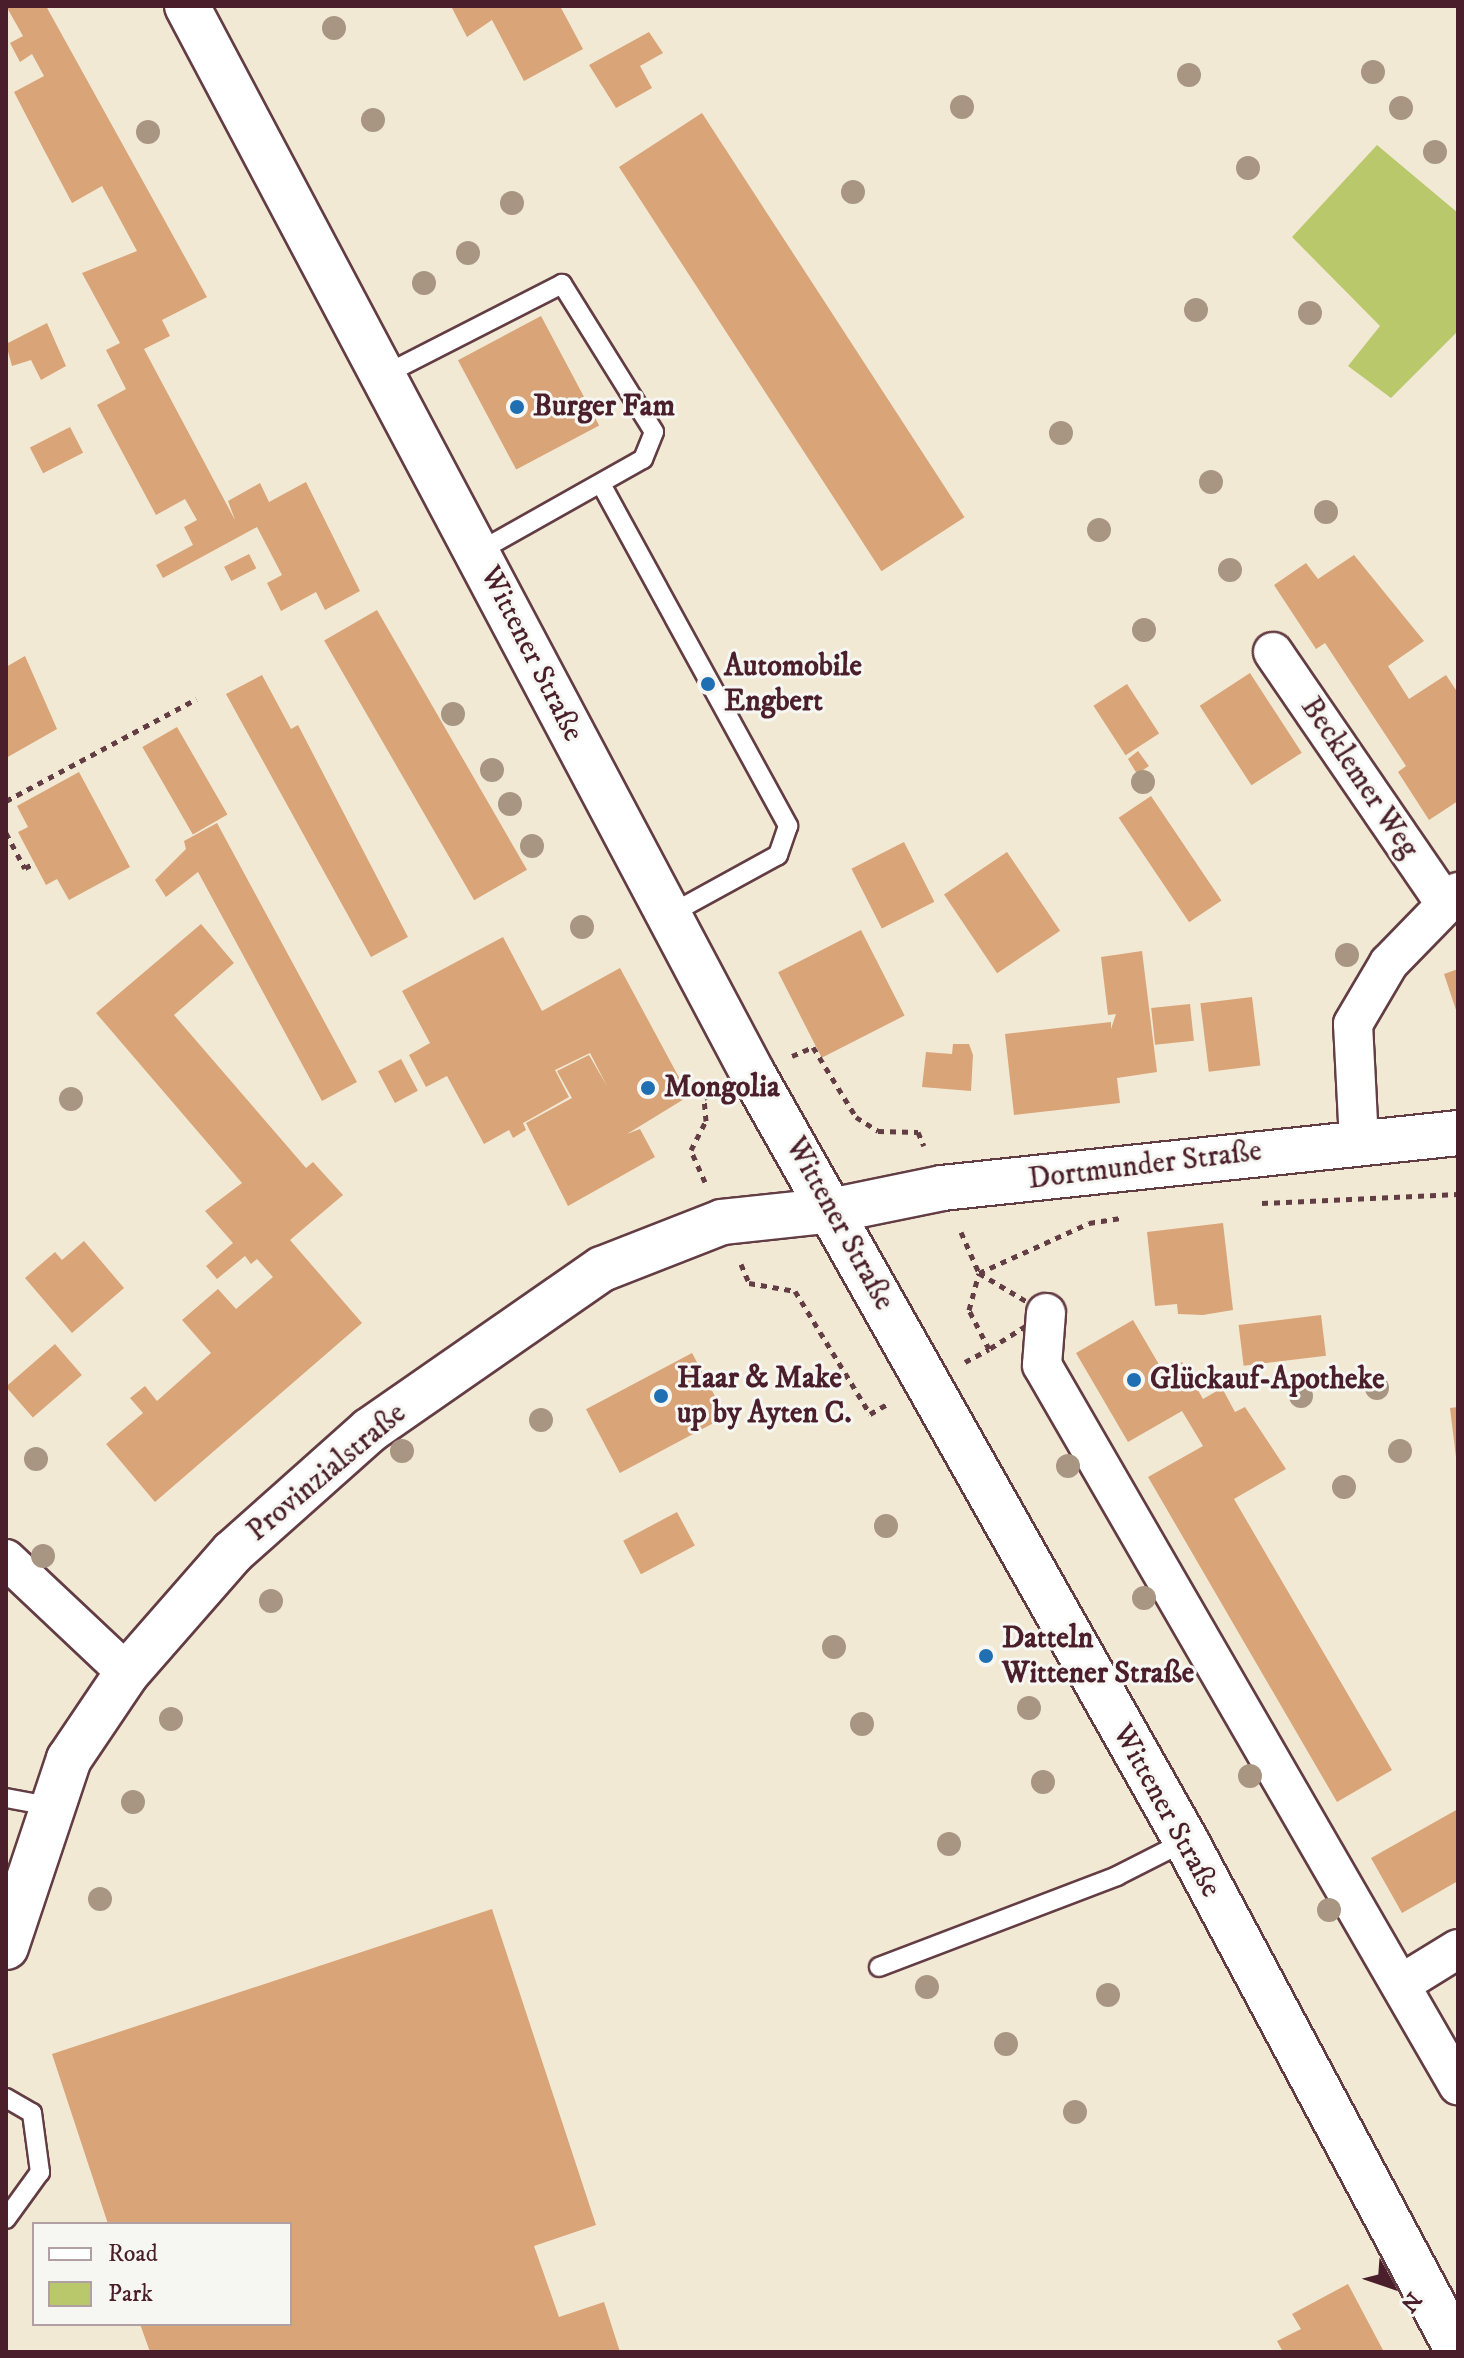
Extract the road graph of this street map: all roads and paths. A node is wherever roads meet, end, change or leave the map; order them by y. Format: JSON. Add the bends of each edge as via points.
{"nodes":[{"id":1,"x":187,"y":6,"type":"edge"},
{"id":2,"x":384,"y":375,"type":"junction"},
{"id":3,"x":601,"y":484,"type":"junction"},
{"id":4,"x":478,"y":552,"type":"junction"},
{"id":5,"x":1273,"y":652,"type":"dead end"},
{"id":6,"x":196,"y":699,"type":"dead end"},
{"id":7,"x":6,"y":801,"type":"edge"},
{"id":8,"x":6,"y":833,"type":"edge"},
{"id":9,"x":35,"y":863,"type":"dead end"},
{"id":10,"x":1452,"y":898,"type":"edge"},
{"id":11,"x":669,"y":915,"type":"junction"},
{"id":12,"x":1458,"y":1133,"type":"edge"},
{"id":13,"x":1359,"y":1142,"type":"junction"},
{"id":14,"x":1458,"y":1194,"type":"edge"},
{"id":15,"x":1245,"y":1203,"type":"dead end"},
{"id":16,"x":835,"y":1210,"type":"junction"},
{"id":17,"x":1136,"y":1216,"type":"dead end"},
{"id":18,"x":979,"y":1273,"type":"dead end"},
{"id":19,"x":1046,"y":1313,"type":"dead end"},
{"id":20,"x":6,"y":1559,"type":"edge"},
{"id":21,"x":127,"y":1673,"type":"junction"},
{"id":22,"x":6,"y":1798,"type":"edge"},
{"id":23,"x":54,"y":1807,"type":"junction"},
{"id":24,"x":1186,"y":1841,"type":"junction"},
{"id":25,"x":6,"y":1947,"type":"edge"},
{"id":26,"x":1458,"y":1949,"type":"edge"},
{"id":27,"x":879,"y":1967,"type":"dead end"},
{"id":28,"x":1401,"y":1984,"type":"junction"},
{"id":29,"x":1458,"y":2085,"type":"edge"},
{"id":30,"x":6,"y":2098,"type":"edge"},
{"id":31,"x":6,"y":2219,"type":"edge"},
{"id":32,"x":1458,"y":2351,"type":"edge"}],
"edges":[{"from":1,"to":2,"type":"main road","name":"Wittener Straße"},
{"from":2,"to":3,"type":"lane","via":[[562,284],[654,432],[643,459]]},
{"from":2,"to":4,"type":"main road","name":"Wittener Straße"},
{"from":3,"to":4,"type":"lane"},
{"from":3,"to":11,"type":"lane","via":[[788,826],[778,855]]},
{"from":4,"to":11,"type":"main road","name":"Wittener Straße"},
{"from":5,"to":10,"type":"street","name":"Becklemer Weg"},
{"from":6,"to":7,"type":"path"},
{"from":8,"to":9,"type":"path","via":[[25,868]]},
{"from":10,"to":13,"type":"street","name":"Becklemer Weg","via":[[1389,963],[1353,1024]]},
{"from":11,"to":16,"type":"main road","name":"Wittener Straße"},
{"from":12,"to":13,"type":"main road","name":"Dortmunder Straße"},
{"from":13,"to":16,"type":"main road","name":"Dortmunder Straße","via":[[942,1188]]},
{"from":14,"to":15,"type":"path","via":[[1343,1204]]},
{"from":16,"to":21,"type":"main road","name":"Provinzialstraße","via":[[722,1222],[602,1269],[370,1430],[233,1552]]},
{"from":16,"to":24,"type":"main road","name":"Wittener Straße"},
{"from":17,"to":18,"type":"path","via":[[1089,1223]]},
{"from":19,"to":28,"type":"street","via":[[1042,1365]]},
{"from":20,"to":21,"type":"street"},
{"from":21,"to":23,"type":"main road","name":"Provinzialstraße","via":[[69,1759]]},
{"from":22,"to":23,"type":"lane"},
{"from":23,"to":25,"type":"main road","name":"Provinzialstraße"},
{"from":24,"to":27,"type":"lane","via":[[1117,1876]]},
{"from":24,"to":32,"type":"main road","name":"Wittener Straße"},
{"from":26,"to":28,"type":"street"},
{"from":28,"to":29,"type":"street"},
{"from":30,"to":31,"type":"lane","via":[[32,2113],[40,2172]]}]}
